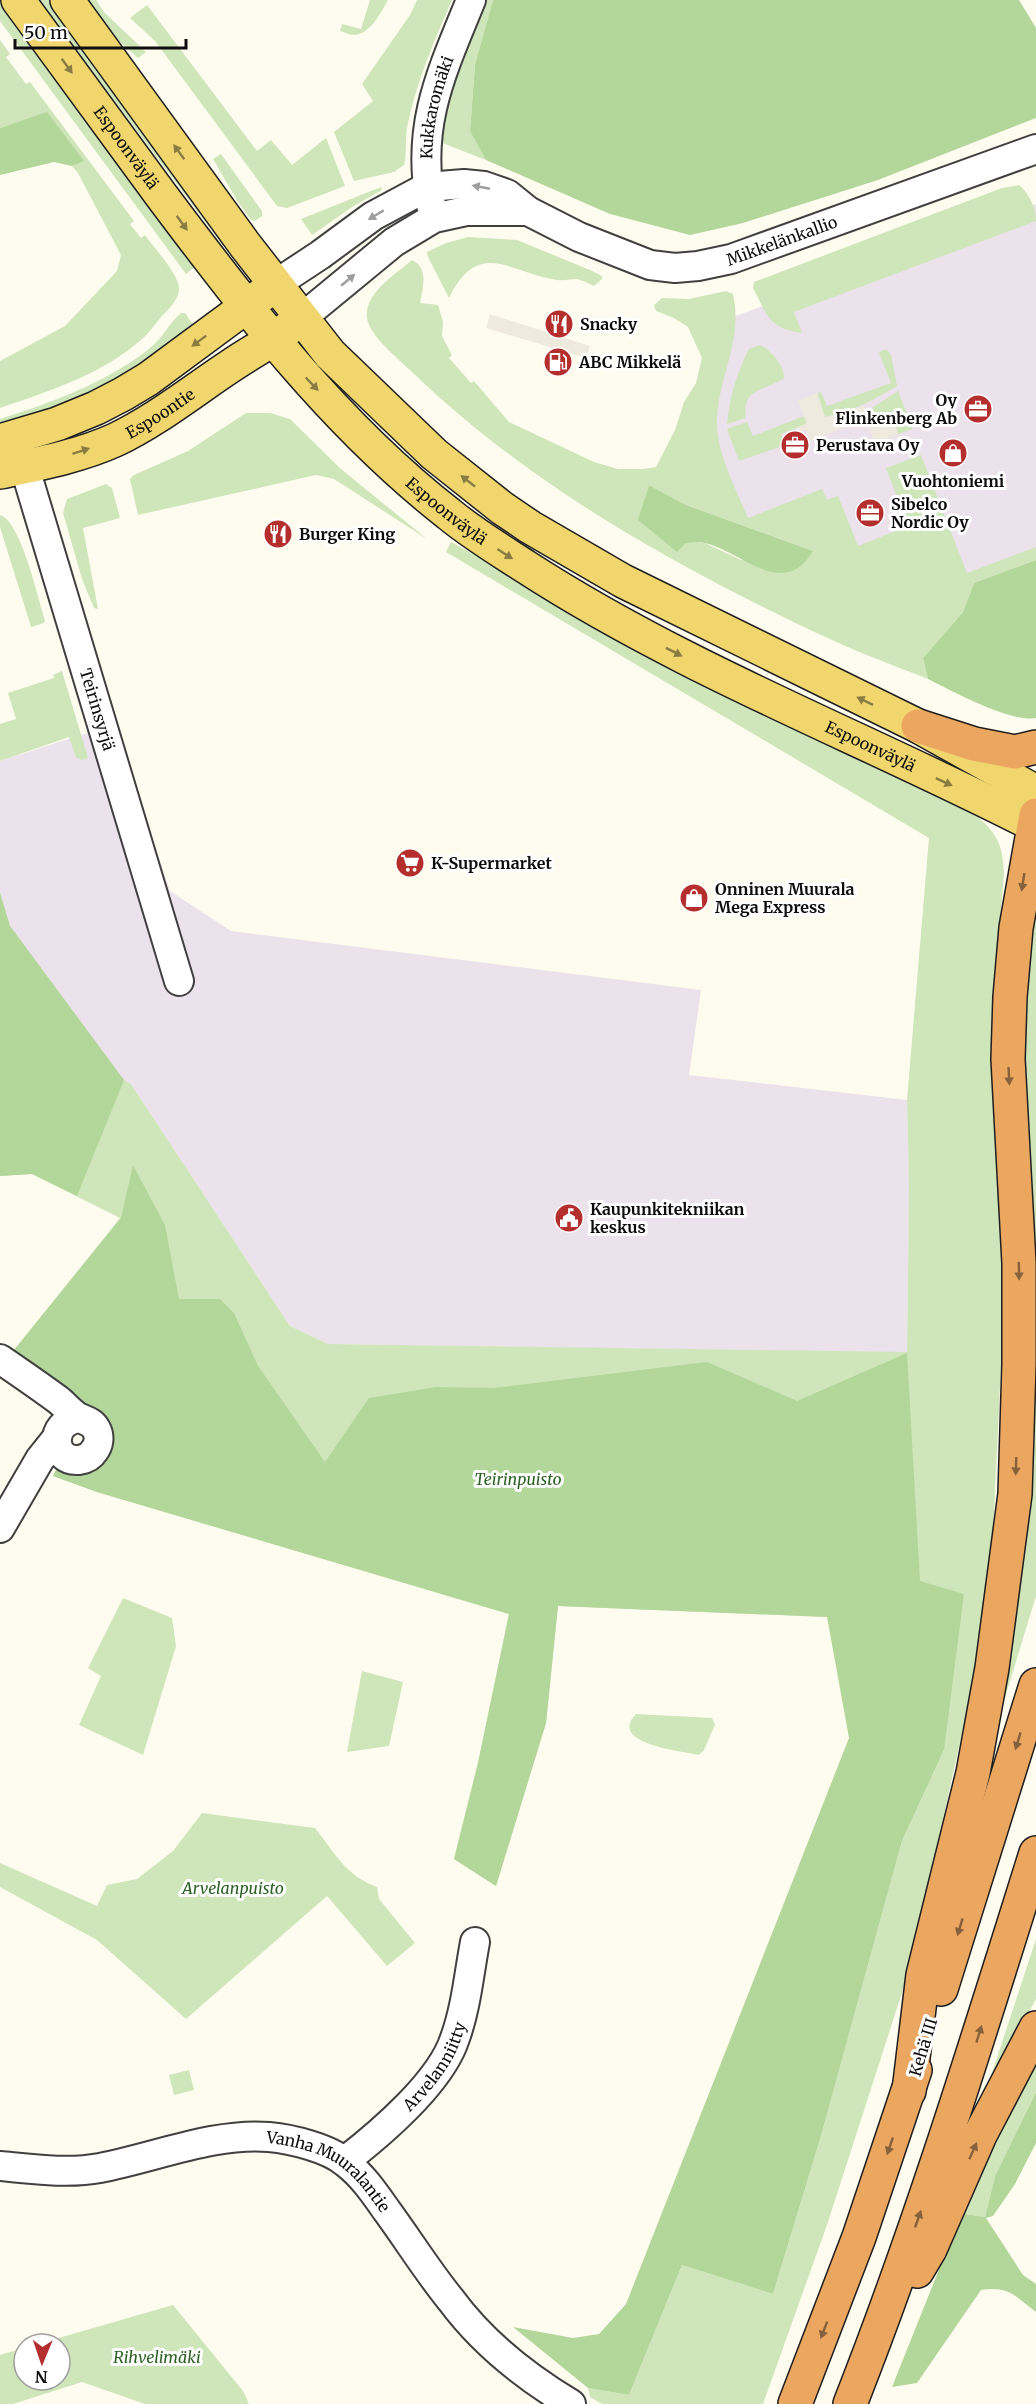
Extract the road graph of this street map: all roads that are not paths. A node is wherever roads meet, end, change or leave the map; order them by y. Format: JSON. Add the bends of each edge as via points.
{"nodes":[{"id":1,"x":18,"y":0,"type":"edge"},
{"id":2,"x":67,"y":0,"type":"edge"},
{"id":3,"x":471,"y":0,"type":"edge"},
{"id":4,"x":1036,"y":149,"type":"edge"},
{"id":5,"x":427,"y":186,"type":"junction"},
{"id":6,"x":528,"y":211,"type":"junction"},
{"id":7,"x":434,"y":218,"type":"junction"},
{"id":8,"x":276,"y":284,"type":"junction"},
{"id":9,"x":247,"y":307,"type":"junction"},
{"id":10,"x":303,"y":316,"type":"junction"},
{"id":11,"x":274,"y":340,"type":"junction"},
{"id":12,"x":10,"y":454,"type":"edge"},
{"id":13,"x":918,"y":726,"type":"junction"},
{"id":14,"x":1036,"y":747,"type":"edge"},
{"id":15,"x":1036,"y":792,"type":"edge"},
{"id":16,"x":1035,"y":822,"type":"edge"},
{"id":17,"x":179,"y":981,"type":"dead end"},
{"id":18,"x":0,"y":1359,"type":"edge"},
{"id":19,"x":79,"y":1418,"type":"junction"},
{"id":20,"x":56,"y":1439,"type":"junction"},
{"id":21,"x":0,"y":1528,"type":"edge"},
{"id":22,"x":1036,"y":1685,"type":"edge"},
{"id":23,"x":1036,"y":1853,"type":"edge"},
{"id":24,"x":475,"y":1942,"type":"dead end"},
{"id":25,"x":1036,"y":2028,"type":"edge"},
{"id":26,"x":909,"y":2091,"type":"junction"},
{"id":27,"x":345,"y":2161,"type":"junction"},
{"id":28,"x":0,"y":2166,"type":"edge"},
{"id":29,"x":870,"y":2353,"type":"junction"},
{"id":30,"x":571,"y":2404,"type":"edge"},
{"id":31,"x":795,"y":2404,"type":"edge"},
{"id":32,"x":850,"y":2404,"type":"edge"}],
"edges":[{"from":1,"to":9,"type":"main road","name":"Espoonväylä","one_way":true},
{"from":8,"to":2,"type":"main road","one_way":true},
{"from":3,"to":5,"type":"street","name":"Kukkaromäki","via":[[430,109],[425,154]]},
{"from":4,"to":6,"type":"street","name":"Mikkelänkallio","via":[[731,259],[698,266],[650,266]]},
{"from":6,"to":5,"type":"street","name":"Mikkelänkallio","one_way":true,"via":[[507,194],[484,186]]},
{"from":5,"to":7,"type":"street","name":"Kukkaromäki"},
{"from":5,"to":8,"type":"street","name":"Mikkelänkallio","one_way":true,"via":[[373,216]]},
{"from":6,"to":7,"type":"street","name":"Mikkelänkallio","via":[[466,212]]},
{"from":10,"to":7,"type":"street","name":"Mikkelänkallio","one_way":true,"via":[[394,242]]},
{"from":8,"to":9,"type":"main road","name":"Espoontie"},
{"from":8,"to":10,"type":"main road"},
{"from":9,"to":11,"type":"main road","name":"Espoonväylä"},
{"from":9,"to":12,"type":"main road","name":"Espoontie","one_way":true,"via":[[148,379]]},
{"from":10,"to":11,"type":"main road","name":"Espoontie"},
{"from":13,"to":10,"type":"main road","one_way":true,"via":[[623,581],[530,527],[434,454],[330,354]]},
{"from":12,"to":11,"type":"main road","name":"Espoontie","one_way":true,"via":[[113,441]]},
{"from":11,"to":16,"type":"main road","name":"Espoonväylä","one_way":true,"via":[[373,449],[448,514],[574,598],[679,655]]},
{"from":12,"to":17,"type":"street","name":"Teirinsyrjä"},
{"from":13,"to":14,"type":"highway","via":[[1014,752]]},
{"from":13,"to":15,"type":"main road"},
{"from":16,"to":26,"type":"highway","one_way":true,"via":[[1016,927],[1008,1059],[1019,1263],[1015,1494],[992,1668],[973,1773],[922,1975]]},
{"from":18,"to":19,"type":"street"},
{"from":19,"to":20,"type":"street","via":[[61,1426]]},
{"from":19,"to":20,"type":"street","via":[[92,1423],[98,1435],[92,1454],[80,1460],[66,1457]]},
{"from":20,"to":21,"type":"street"},
{"from":22,"to":26,"type":"highway","name":"Kehä III","one_way":true},
{"from":29,"to":23,"type":"highway","one_way":true,"via":[[966,2076]]},
{"from":24,"to":27,"type":"street","name":"Arvelanniitty","via":[[456,2037],[444,2062],[410,2102]]},
{"from":29,"to":25,"type":"highway","one_way":true,"via":[[930,2249],[980,2134]]},
{"from":26,"to":31,"type":"highway","name":"Kehä III","one_way":true},
{"from":27,"to":28,"type":"street","name":"Vanha Muuralantie","via":[[300,2142],[235,2137],[97,2168]]},
{"from":27,"to":30,"type":"street","name":"Vanha Muuralantie","via":[[369,2186],[451,2301],[520,2369]]},
{"from":29,"to":32,"type":"highway"}]}
